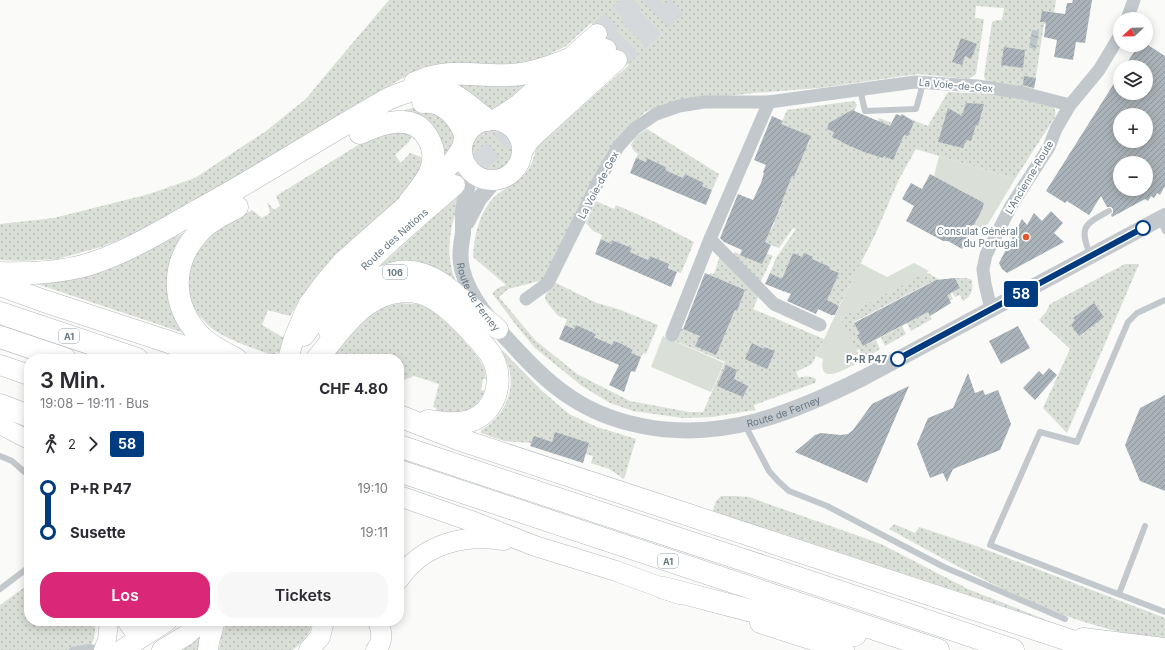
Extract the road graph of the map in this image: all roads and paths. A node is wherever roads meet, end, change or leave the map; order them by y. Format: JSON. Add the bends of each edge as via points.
{"nodes":[{"id":1,"x":1134,"y":0,"type":"edge"},
{"id":2,"x":1129,"y":12,"type":"edge"},
{"id":3,"x":1113,"y":47,"type":"edge"},
{"id":4,"x":607,"y":48,"type":"junction"},
{"id":5,"x":570,"y":59,"type":"junction"},
{"id":6,"x":921,"y":82,"type":"junction"},
{"id":7,"x":860,"y":89,"type":"junction"},
{"id":8,"x":398,"y":95,"type":"junction"},
{"id":9,"x":769,"y":102,"type":"junction"},
{"id":10,"x":1070,"y":105,"type":"junction"},
{"id":11,"x":491,"y":120,"type":"junction"},
{"id":12,"x":526,"y":120,"type":"tunnel mouth"},
{"id":13,"x":360,"y":133,"type":"junction"},
{"id":14,"x":463,"y":141,"type":"junction"},
{"id":15,"x":522,"y":152,"type":"junction"},
{"id":16,"x":469,"y":170,"type":"junction"},
{"id":17,"x":495,"y":180,"type":"junction"},
{"id":18,"x":455,"y":185,"type":"tunnel mouth"},
{"id":19,"x":410,"y":201,"type":"junction"},
{"id":20,"x":1109,"y":211,"type":"dead end"},
{"id":21,"x":1163,"y":222,"type":"edge"},
{"id":22,"x":463,"y":233,"type":"junction"},
{"id":23,"x":710,"y":239,"type":"junction"},
{"id":24,"x":1091,"y":256,"type":"junction"},
{"id":25,"x":0,"y":273,"type":"edge"},
{"id":26,"x":0,"y":285,"type":"edge"},
{"id":27,"x":336,"y":295,"type":"junction"},
{"id":28,"x":526,"y":298,"type":"dead end"},
{"id":29,"x":1165,"y":300,"type":"edge"},
{"id":30,"x":991,"y":309,"type":"junction"},
{"id":31,"x":0,"y":313,"type":"edge"},
{"id":32,"x":820,"y":325,"type":"dead end"},
{"id":33,"x":498,"y":329,"type":"junction"},
{"id":34,"x":672,"y":335,"type":"dead end"},
{"id":35,"x":0,"y":337,"type":"edge"},
{"id":36,"x":49,"y":354,"type":"edge"},
{"id":37,"x":122,"y":354,"type":"edge"},
{"id":38,"x":205,"y":354,"type":"edge"},
{"id":39,"x":226,"y":354,"type":"edge"},
{"id":40,"x":289,"y":354,"type":"edge"},
{"id":41,"x":291,"y":354,"type":"edge"},
{"id":42,"x":317,"y":354,"type":"edge"},
{"id":43,"x":319,"y":354,"type":"edge"},
{"id":44,"x":320,"y":354,"type":"edge"},
{"id":45,"x":0,"y":365,"type":"edge"},
{"id":46,"x":24,"y":373,"type":"edge"},
{"id":47,"x":0,"y":379,"type":"edge"},
{"id":48,"x":24,"y":387,"type":"edge"},
{"id":49,"x":0,"y":405,"type":"edge"},
{"id":50,"x":24,"y":414,"type":"edge"},
{"id":51,"x":404,"y":418,"type":"edge"},
{"id":52,"x":0,"y":425,"type":"edge"},
{"id":53,"x":745,"y":425,"type":"junction"},
{"id":54,"x":24,"y":437,"type":"edge"},
{"id":55,"x":404,"y":448,"type":"edge"},
{"id":56,"x":0,"y":456,"type":"edge"},
{"id":57,"x":24,"y":472,"type":"edge"},
{"id":58,"x":404,"y":473,"type":"edge"},
{"id":59,"x":404,"y":498,"type":"edge"},
{"id":60,"x":1145,"y":526,"type":"dead end"},
{"id":61,"x":535,"y":546,"type":"junction"},
{"id":62,"x":24,"y":571,"type":"edge"},
{"id":63,"x":404,"y":573,"type":"edge"},
{"id":64,"x":0,"y":588,"type":"edge"},
{"id":65,"x":664,"y":588,"type":"junction"},
{"id":66,"x":1119,"y":594,"type":"junction"},
{"id":67,"x":1165,"y":612,"type":"edge"},
{"id":68,"x":109,"y":626,"type":"edge"},
{"id":69,"x":130,"y":626,"type":"edge"},
{"id":70,"x":162,"y":626,"type":"edge"},
{"id":71,"x":197,"y":626,"type":"edge"},
{"id":72,"x":213,"y":626,"type":"edge"},
{"id":73,"x":323,"y":626,"type":"edge"},
{"id":74,"x":323,"y":626,"type":"edge"},
{"id":75,"x":380,"y":626,"type":"edge"},
{"id":76,"x":1062,"y":628,"type":"junction"},
{"id":77,"x":143,"y":645,"type":"edge"},
{"id":78,"x":1165,"y":649,"type":"edge"},
{"id":79,"x":72,"y":650,"type":"edge"},
{"id":80,"x":109,"y":650,"type":"edge"},
{"id":81,"x":162,"y":650,"type":"edge"},
{"id":82,"x":208,"y":650,"type":"edge"},
{"id":83,"x":309,"y":650,"type":"edge"},
{"id":84,"x":331,"y":650,"type":"edge"},
{"id":85,"x":376,"y":650,"type":"edge"},
{"id":86,"x":844,"y":650,"type":"edge"},
{"id":87,"x":922,"y":650,"type":"edge"},
{"id":88,"x":938,"y":650,"type":"edge"},
{"id":89,"x":1013,"y":650,"type":"edge"},
{"id":90,"x":1099,"y":650,"type":"edge"}],
"edges":[{"from":1,"to":2,"type":"street"},
{"from":3,"to":10,"type":"street","name":"L'Ancienne-Route","via":[[1099,70]]},
{"from":4,"to":5,"type":"main road"},
{"from":4,"to":12,"type":"main road"},
{"from":4,"to":15,"type":"main road"},
{"from":5,"to":8,"type":"highway","via":[[524,74],[442,74],[422,80]]},
{"from":5,"to":11,"type":"main road","via":[[518,105]]},
{"from":6,"to":7,"type":"street","name":"La Voie-de-Gex"},
{"from":6,"to":7,"type":"lane","via":[[916,109],[865,111]]},
{"from":6,"to":10,"type":"street","name":"La Voie-de-Gex","via":[[977,86],[1023,93]]},
{"from":7,"to":9,"type":"street","name":"La Voie-de-Gex"},
{"from":8,"to":11,"type":"highway","via":[[420,88],[443,90]]},
{"from":8,"to":25,"type":"highway","via":[[232,193],[115,255],[71,269],[39,273]]},
{"from":9,"to":23,"type":"street"},
{"from":9,"to":28,"type":"street","name":"La Voie-de-Gex","via":[[704,102],[679,106],[656,114],[634,129],[618,147],[598,180],[548,283]]},
{"from":10,"to":30,"type":"street","name":"L'Ancienne-Route","via":[[1049,147],[1011,206],[986,255],[983,269]]},
{"from":11,"to":14,"type":"main road","via":[[473,126]]},
{"from":11,"to":15,"type":"main road","via":[[509,125],[515,130]]},
{"from":13,"to":14,"type":"highway","via":[[399,108],[426,101],[448,109],[458,120]]},
{"from":13,"to":19,"type":"highway","via":[[384,123],[402,122],[416,126],[427,136],[434,151],[433,164],[427,178]]},
{"from":13,"to":39,"type":"highway","via":[[211,222],[198,233],[186,249],[178,279],[180,300],[186,316],[203,338]]},
{"from":14,"to":16,"type":"main road","number":"106","via":[[463,158]]},
{"from":14,"to":19,"type":"main road","via":[[444,172]]},
{"from":15,"to":17,"type":"main road","number":"106","via":[[516,168],[503,178]]},
{"from":16,"to":17,"type":"main road","via":[[479,178]]},
{"from":16,"to":22,"type":"street","name":"Route de Ferney","number":"106"},
{"from":17,"to":22,"type":"street","name":"Route de Ferney","number":"106","via":[[479,199]]},
{"from":18,"to":27,"type":"main road","name":"Route des Nations","via":[[360,269]]},
{"from":19,"to":40,"type":"main road","via":[[343,261],[318,291],[308,305]]},
{"from":20,"to":24,"type":"lane","via":[[1086,227],[1084,234]]},
{"from":21,"to":24,"type":"street","name":"Route de Ferney","number":"106"},
{"from":22,"to":33,"type":"street","name":"Route de Ferney","number":"106","via":[[460,255],[464,276],[474,297]]},
{"from":23,"to":32,"type":"street","via":[[774,304]]},
{"from":23,"to":34,"type":"street"},
{"from":24,"to":30,"type":"street","name":"Route de Ferney","number":"106"},
{"from":26,"to":38,"type":"highway"},
{"from":27,"to":41,"type":"main road","name":"Route des Nations"},
{"from":27,"to":42,"type":"main road","name":"Route des Nations","via":[[321,329]]},
{"from":29,"to":66,"type":"lane","via":[[1137,313],[1128,322],[1077,442],[1040,432],[990,545]]},
{"from":30,"to":53,"type":"street","name":"Route de Ferney","number":"106","via":[[839,390],[795,409]]},
{"from":31,"to":37,"type":"highway","number":"A1"},
{"from":33,"to":43,"type":"main road","number":"106","via":[[436,278],[424,272],[403,271],[381,276],[352,299],[340,314]]},
{"from":33,"to":53,"type":"street","name":"Route de Ferney","number":"106","via":[[533,366],[563,392],[612,418],[652,428],[681,431]]},
{"from":35,"to":36,"type":"highway","number":"A1"},
{"from":44,"to":51,"type":"highway","via":[[354,315],[375,300],[408,291],[423,294],[437,301],[456,316],[491,356],[498,377],[496,394],[485,412],[470,421],[451,423]]},
{"from":45,"to":46,"type":"main road"},
{"from":47,"to":48,"type":"main road"},
{"from":49,"to":50,"type":"highway"},
{"from":51,"to":76,"type":"highway","via":[[458,439]]},
{"from":52,"to":54,"type":"main road"},
{"from":53,"to":76,"type":"lane","via":[[769,471],[790,491],[827,506]]},
{"from":55,"to":89,"type":"highway","number":"A1"},
{"from":56,"to":57,"type":"lane","via":[[12,461]]},
{"from":58,"to":88,"type":"highway","number":"A1"},
{"from":59,"to":61,"type":"main road"},
{"from":60,"to":66,"type":"lane"},
{"from":61,"to":63,"type":"main road","via":[[488,538],[452,541],[419,557]]},
{"from":61,"to":65,"type":"main road"},
{"from":62,"to":64,"type":"lane"},
{"from":65,"to":86,"type":"main road","via":[[711,607]]},
{"from":65,"to":87,"type":"highway","via":[[805,625]]},
{"from":66,"to":67,"type":"lane"},
{"from":68,"to":80,"type":"main road"},
{"from":69,"to":77,"type":"main road"},
{"from":70,"to":77,"type":"main road"},
{"from":71,"to":81,"type":"main road"},
{"from":72,"to":82,"type":"main road"},
{"from":73,"to":83,"type":"main road","via":[[320,637]]},
{"from":74,"to":84,"type":"main road","via":[[324,638]]},
{"from":75,"to":85,"type":"main road","via":[[381,639]]},
{"from":76,"to":78,"type":"highway"},
{"from":76,"to":90,"type":"highway"},
{"from":77,"to":80,"type":"main road"},
{"from":79,"to":80,"type":"lane","via":[[89,647]]}]}
